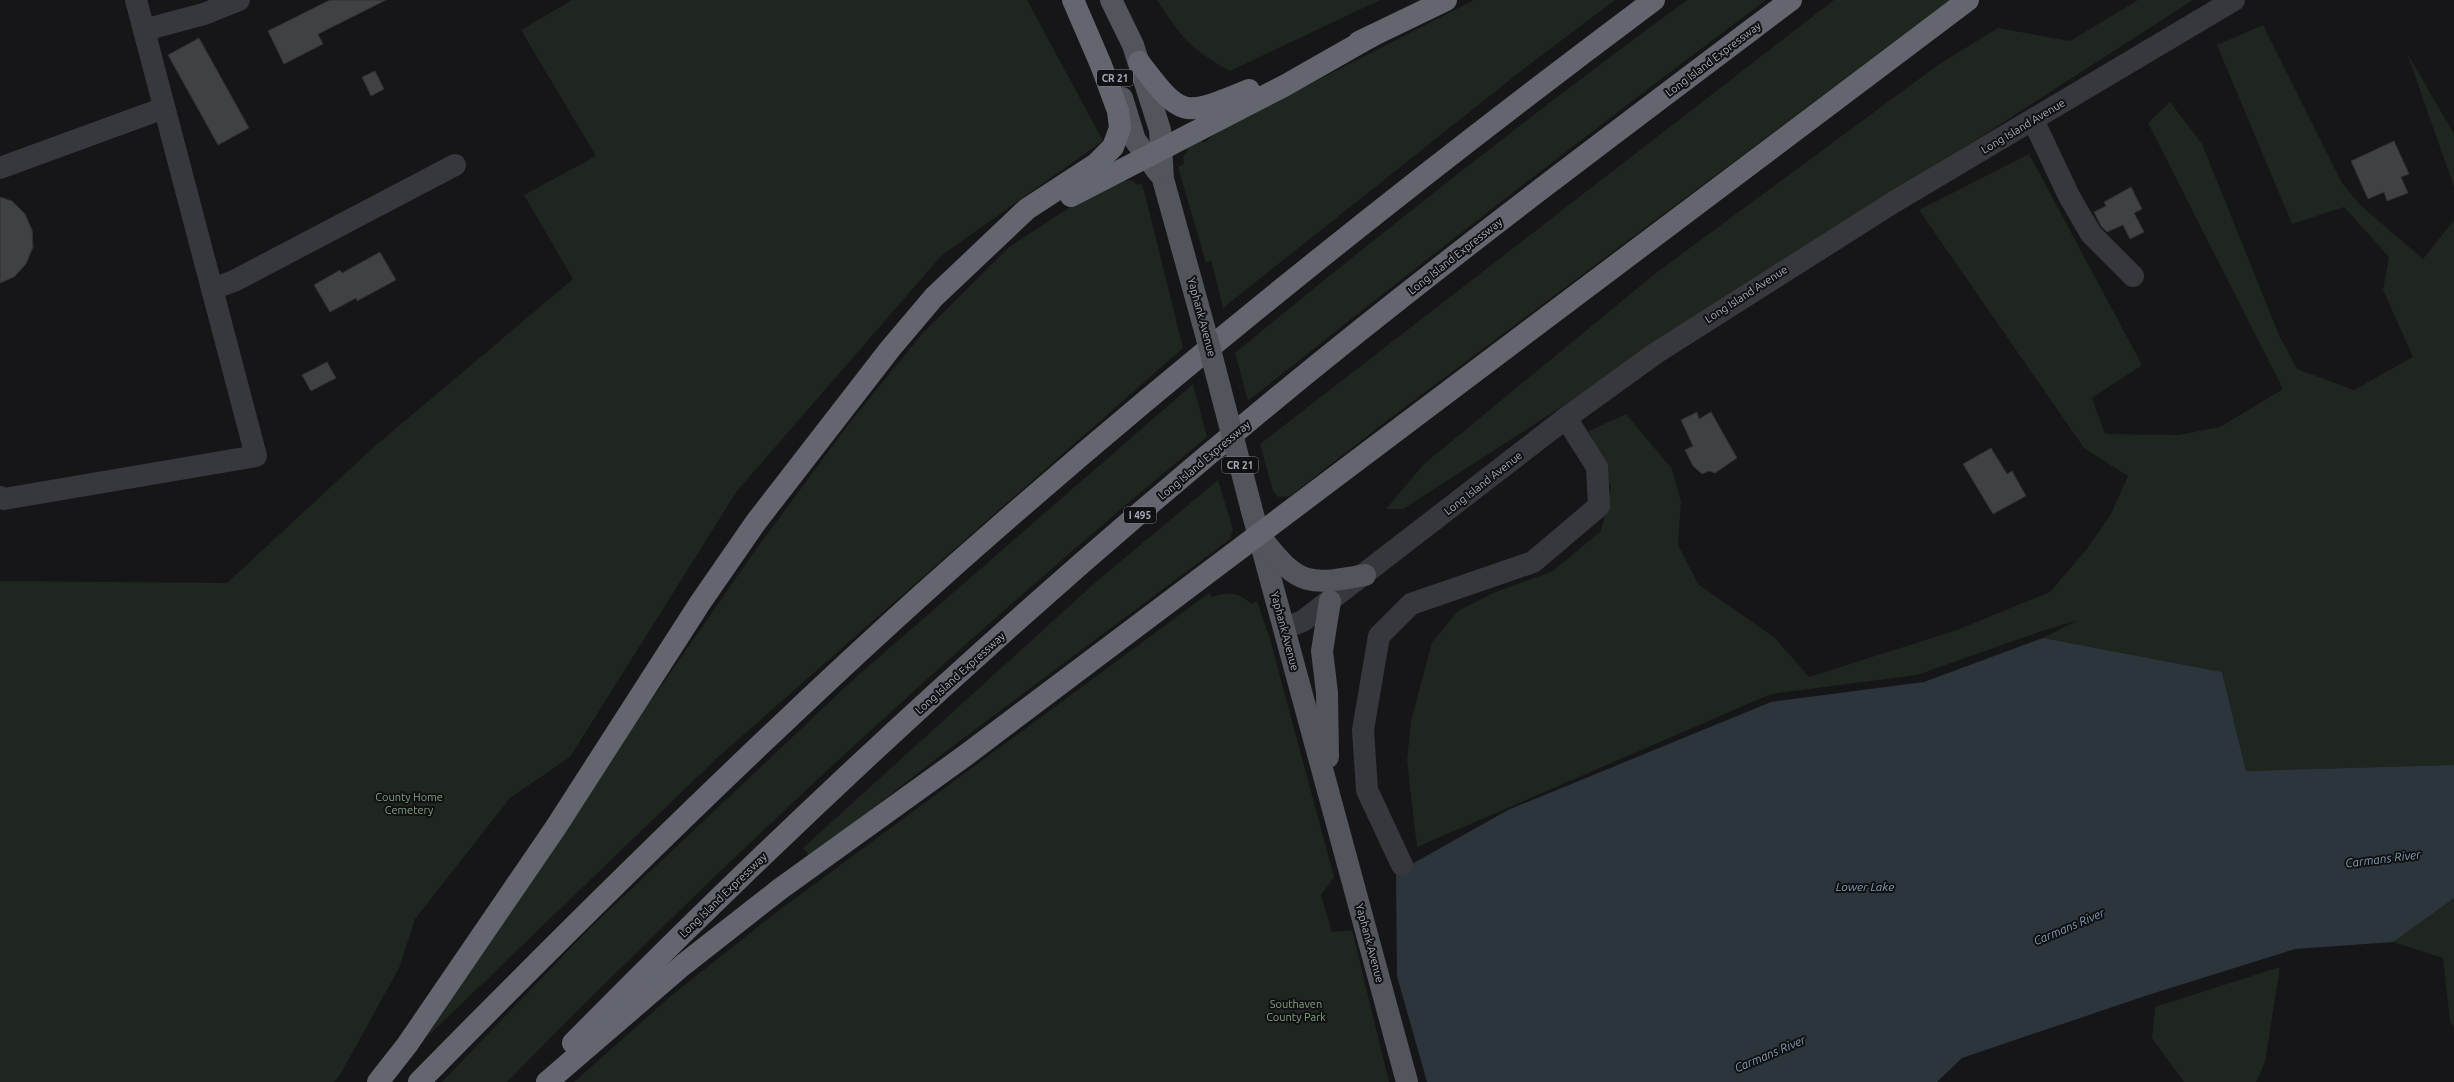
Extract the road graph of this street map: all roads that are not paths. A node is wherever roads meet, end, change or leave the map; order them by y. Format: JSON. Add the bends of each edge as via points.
{"nodes":[{"id":1,"x":136,"y":0,"type":"edge"},
{"id":2,"x":239,"y":0,"type":"edge"},
{"id":3,"x":1073,"y":0,"type":"edge"},
{"id":4,"x":1081,"y":0,"type":"edge"},
{"id":5,"x":1111,"y":0,"type":"edge"},
{"id":6,"x":1446,"y":0,"type":"edge"},
{"id":7,"x":1654,"y":0,"type":"edge"},
{"id":8,"x":1792,"y":0,"type":"edge"},
{"id":9,"x":1968,"y":0,"type":"edge"},
{"id":10,"x":2234,"y":0,"type":"edge"},
{"id":11,"x":144,"y":30,"type":"junction"},
{"id":12,"x":1372,"y":36,"type":"junction"},
{"id":13,"x":1139,"y":62,"type":"junction"},
{"id":14,"x":164,"y":108,"type":"junction"},
{"id":15,"x":2033,"y":120,"type":"junction"},
{"id":16,"x":1154,"y":153,"type":"junction"},
{"id":17,"x":455,"y":165,"type":"dead end"},
{"id":18,"x":0,"y":168,"type":"edge"},
{"id":19,"x":967,"y":264,"type":"junction"},
{"id":20,"x":2133,"y":276,"type":"dead end"},
{"id":21,"x":212,"y":289,"type":"junction"},
{"id":22,"x":1566,"y":418,"type":"junction"},
{"id":23,"x":0,"y":497,"type":"edge"},
{"id":24,"x":1259,"y":535,"type":"junction"},
{"id":25,"x":1365,"y":575,"type":"junction"},
{"id":26,"x":1330,"y":602,"type":"junction"},
{"id":27,"x":1285,"y":628,"type":"junction"},
{"id":28,"x":1329,"y":790,"type":"junction"},
{"id":29,"x":1402,"y":865,"type":"dead end"},
{"id":30,"x":378,"y":1082,"type":"edge"},
{"id":31,"x":419,"y":1082,"type":"edge"},
{"id":32,"x":534,"y":1082,"type":"edge"},
{"id":33,"x":547,"y":1082,"type":"edge"},
{"id":34,"x":1407,"y":1082,"type":"edge"}],
"edges":[{"from":1,"to":11,"type":"street"},
{"from":2,"to":11,"type":"street","via":[[204,14]]},
{"from":3,"to":19,"type":"highway","via":[[1118,111],[1120,128],[1117,138],[1106,156],[1027,209]]},
{"from":4,"to":16,"type":"main road","number":"CR 21","via":[[1109,60],[1135,140]]},
{"from":5,"to":13,"type":"main road","name":"Yaphank Avenue","number":"CR 21"},
{"from":6,"to":12,"type":"highway"},
{"from":7,"to":31,"type":"highway","via":[[1486,126],[1288,282],[1114,427],[925,593],[725,778],[566,933]]},
{"from":8,"to":32,"type":"highway","name":"Long Island Expressway","number":"I 495","via":[[1537,191],[1341,346],[1168,490],[974,659],[793,827]]},
{"from":9,"to":24,"type":"highway"},
{"from":10,"to":15,"type":"street","name":"Long Island Avenue"},
{"from":11,"to":14,"type":"street"},
{"from":12,"to":13,"type":"highway","via":[[1203,108],[1183,108],[1169,100]]},
{"from":12,"to":16,"type":"highway","via":[[1284,86]]},
{"from":13,"to":16,"type":"main road","name":"Yaphank Avenue","number":"CR 21","via":[[1160,130]]},
{"from":14,"to":18,"type":"street"},
{"from":14,"to":21,"type":"street"},
{"from":15,"to":20,"type":"street","via":[[2069,196],[2091,234]]},
{"from":15,"to":22,"type":"street","name":"Long Island Avenue","via":[[1746,294],[1656,353]]},
{"from":16,"to":19,"type":"highway","via":[[1059,203]]},
{"from":16,"to":24,"type":"main road","name":"Yaphank Avenue","number":"CR 21","bridge":true,"via":[[1190,274]]},
{"from":17,"to":21,"type":"street","via":[[234,281]]},
{"from":19,"to":30,"type":"highway","via":[[934,297],[890,349],[756,522],[700,603],[556,828],[419,1027]]},
{"from":21,"to":23,"type":"street","via":[[256,456],[4,499]]},
{"from":22,"to":25,"type":"street","name":"Long Island Avenue"},
{"from":22,"to":29,"type":"street","via":[[1597,466],[1599,506],[1532,562],[1411,604],[1379,636],[1363,730],[1367,790]]},
{"from":24,"to":25,"type":"main road","via":[[1278,559],[1308,581],[1320,582]]},
{"from":24,"to":27,"type":"main road","name":"Yaphank Avenue","number":"CR 21"},
{"from":24,"to":33,"type":"highway","via":[[966,755],[758,906],[683,965]]},
{"from":25,"to":26,"type":"street","name":"Long Island Avenue"},
{"from":26,"to":27,"type":"street","name":"Long Island Avenue","via":[[1303,621]]},
{"from":26,"to":28,"type":"main road","via":[[1322,651],[1327,693]]},
{"from":27,"to":28,"type":"main road","name":"Yaphank Avenue","number":"CR 21"},
{"from":28,"to":34,"type":"main road","name":"Yaphank Avenue","number":"CR 21"}]}
